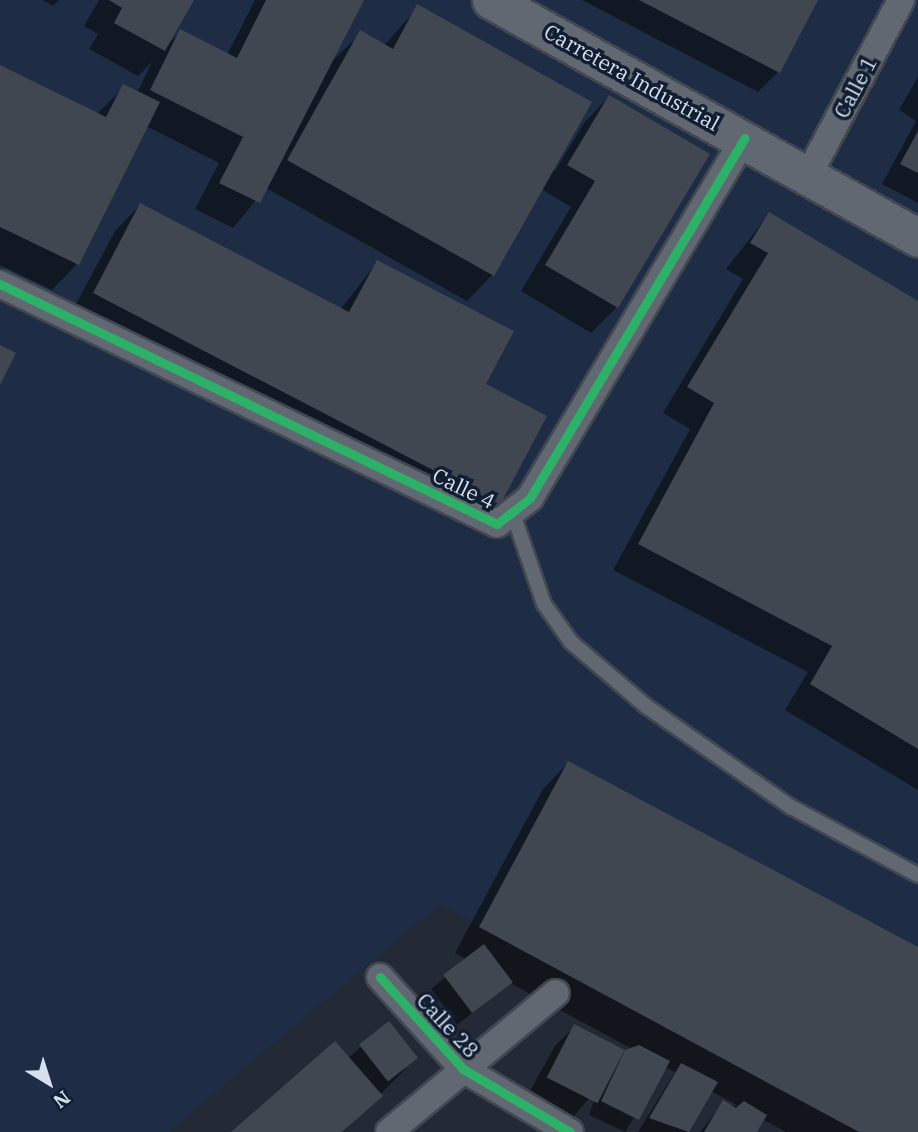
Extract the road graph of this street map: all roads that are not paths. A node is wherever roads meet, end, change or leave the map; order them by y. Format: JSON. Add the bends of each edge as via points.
{"nodes":[{"id":1,"x":491,"y":0,"type":"edge"},
{"id":2,"x":901,"y":0,"type":"edge"},
{"id":3,"x":744,"y":138,"type":"junction"},
{"id":4,"x":809,"y":174,"type":"junction"},
{"id":5,"x":918,"y":238,"type":"edge"},
{"id":6,"x":0,"y":284,"type":"edge"},
{"id":7,"x":513,"y":514,"type":"junction"},
{"id":8,"x":918,"y":874,"type":"edge"},
{"id":9,"x":380,"y":977,"type":"dead end"},
{"id":10,"x":556,"y":993,"type":"dead end"},
{"id":11,"x":463,"y":1069,"type":"junction"},
{"id":12,"x":388,"y":1132,"type":"edge"},
{"id":13,"x":569,"y":1132,"type":"edge"}],
"edges":[{"from":1,"to":3,"type":"street","name":"Carretera Industrial"},
{"from":2,"to":4,"type":"street","name":"Calle 1"},
{"from":3,"to":4,"type":"street","name":"Carretera Industrial"},
{"from":3,"to":7,"type":"street","name":"Calle 4","via":[[530,498]]},
{"from":4,"to":5,"type":"street","name":"Carretera Industrial"},
{"from":6,"to":7,"type":"street","name":"Calle 4","via":[[497,524]]},
{"from":7,"to":8,"type":"lane","via":[[544,604],[563,635],[646,706],[791,807]]},
{"from":9,"to":11,"type":"street","name":"Calle 28"},
{"from":10,"to":11,"type":"street"},
{"from":11,"to":12,"type":"street"},
{"from":11,"to":13,"type":"street","name":"Calle 28"}]}
